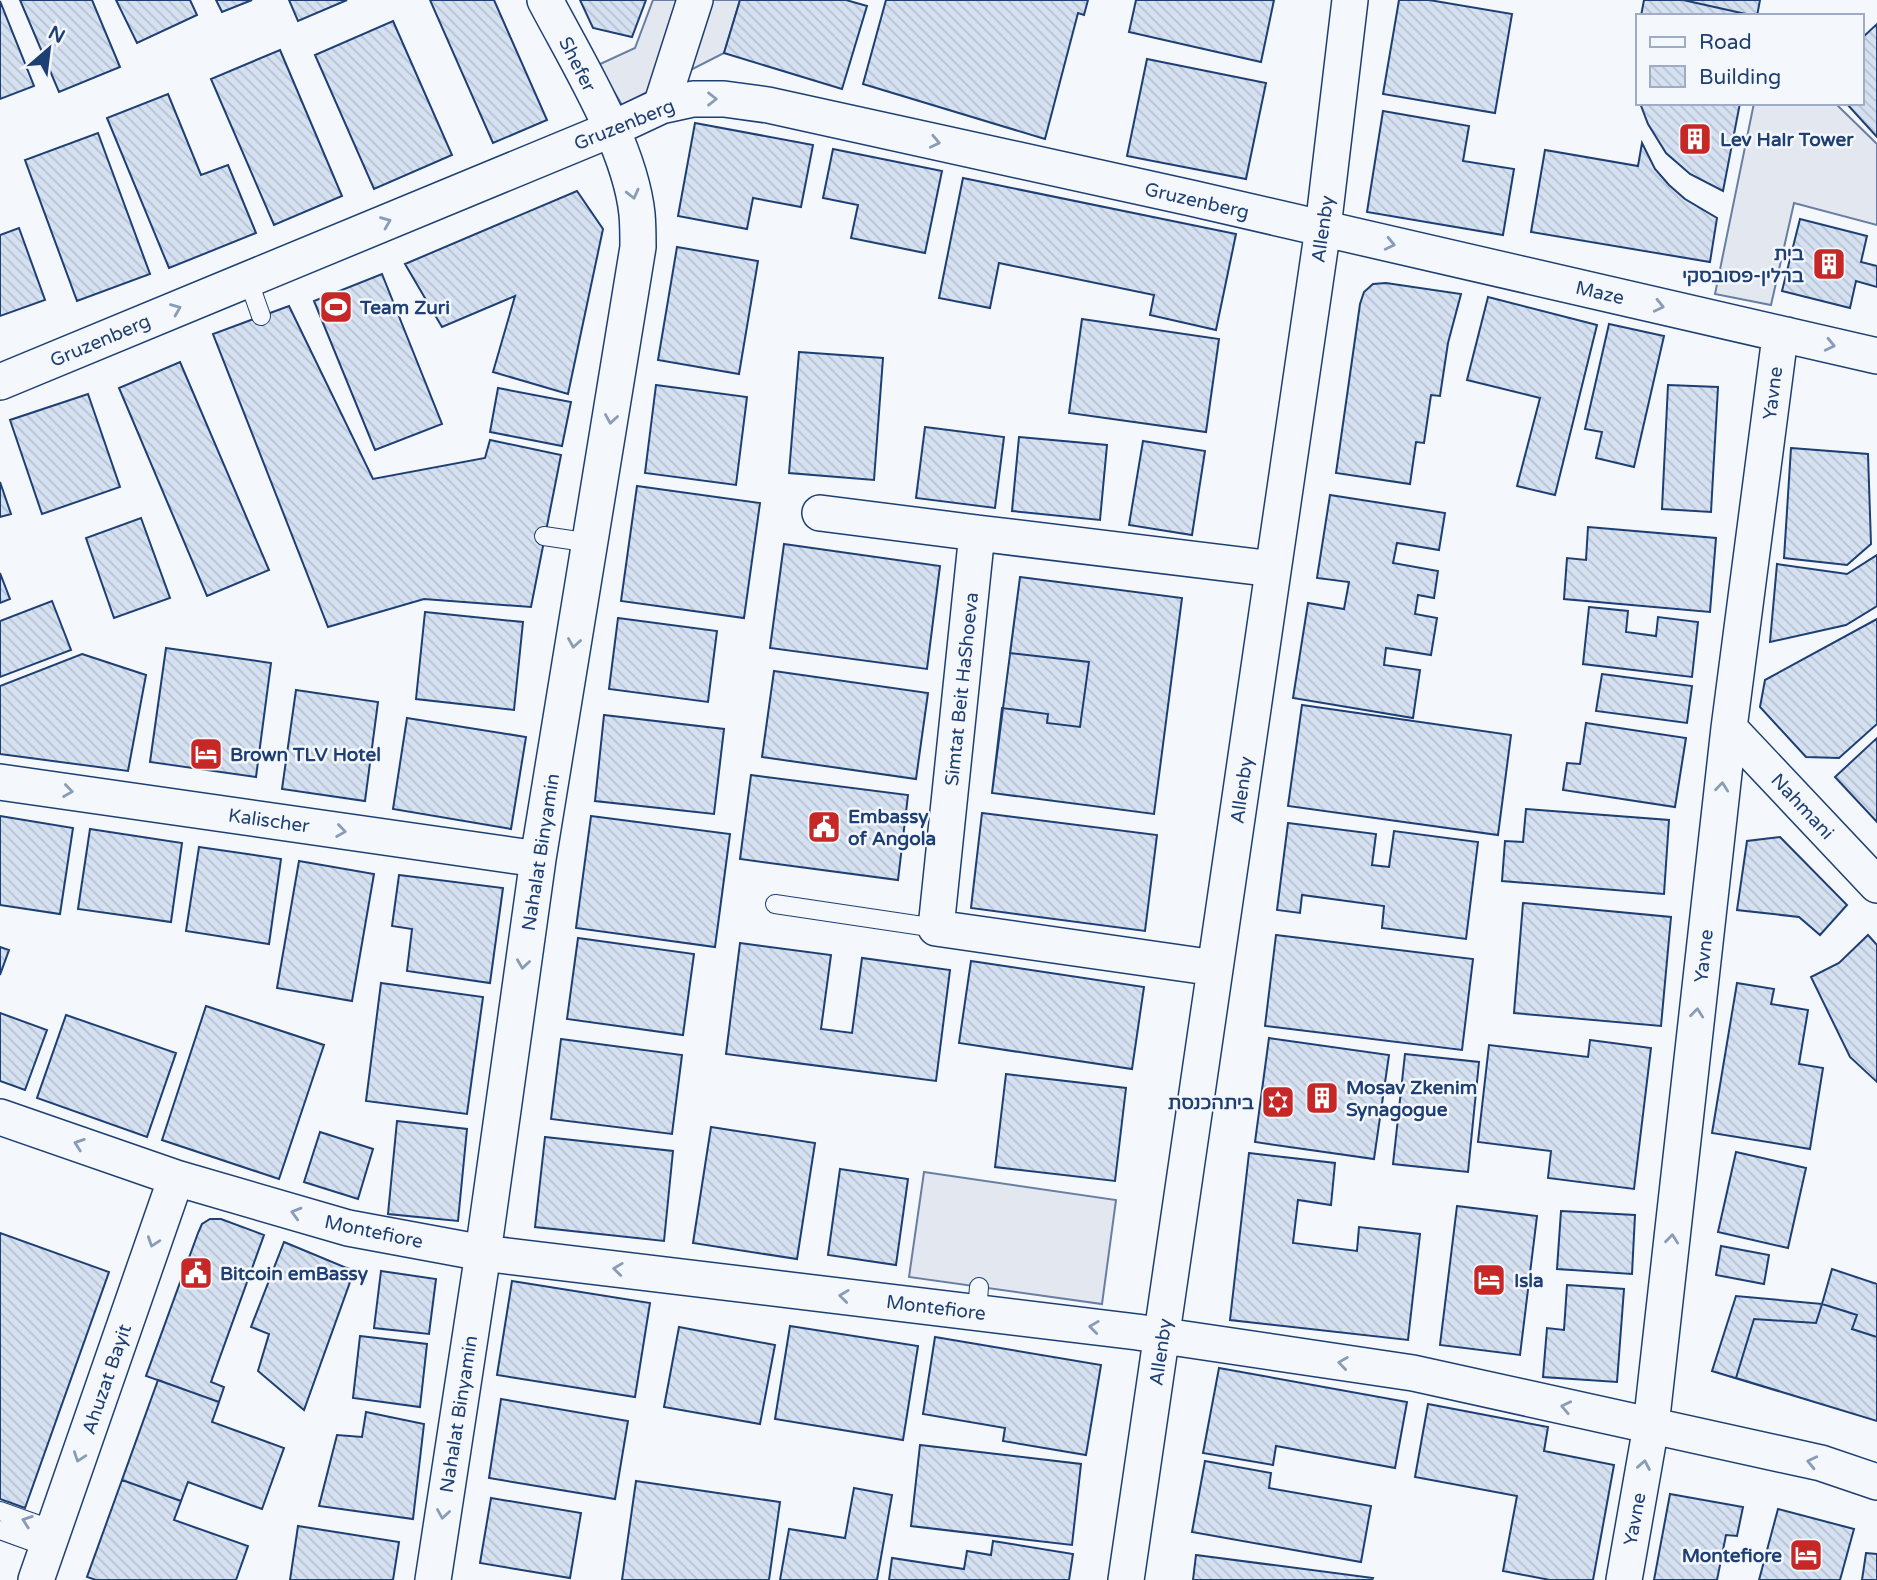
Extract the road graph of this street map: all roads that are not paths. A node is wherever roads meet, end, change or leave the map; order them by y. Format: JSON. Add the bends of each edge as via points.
{"nodes":[{"id":1,"x":545,"y":0,"type":"edge"},
{"id":2,"x":695,"y":0,"type":"edge"},
{"id":3,"x":1350,"y":0,"type":"edge"},
{"id":4,"x":661,"y":106,"type":"junction"},
{"id":5,"x":612,"y":129,"type":"junction"},
{"id":6,"x":1323,"y":228,"type":"junction"},
{"id":7,"x":248,"y":279,"type":"junction"},
{"id":8,"x":261,"y":316,"type":"dead end"},
{"id":9,"x":1787,"y":335,"type":"junction"},
{"id":10,"x":1877,"y":356,"type":"edge"},
{"id":11,"x":0,"y":382,"type":"edge"},
{"id":12,"x":820,"y":513,"type":"dead end"},
{"id":13,"x":976,"y":533,"type":"junction"},
{"id":14,"x":544,"y":536,"type":"dead end"},
{"id":15,"x":590,"y":543,"type":"junction"},
{"id":16,"x":1273,"y":569,"type":"junction"},
{"id":17,"x":1729,"y":728,"type":"junction"},
{"id":18,"x":0,"y":782,"type":"edge"},
{"id":19,"x":538,"y":859,"type":"junction"},
{"id":20,"x":1877,"y":885,"type":"edge"},
{"id":21,"x":775,"y":904,"type":"dead end"},
{"id":22,"x":936,"y":928,"type":"junction"},
{"id":23,"x":1215,"y":968,"type":"junction"},
{"id":24,"x":0,"y":1117,"type":"edge"},
{"id":25,"x":176,"y":1178,"type":"junction"},
{"id":26,"x":482,"y":1253,"type":"junction"},
{"id":27,"x":1162,"y":1336,"type":"junction"},
{"id":28,"x":1651,"y":1426,"type":"junction"},
{"id":29,"x":1877,"y":1482,"type":"edge"},
{"id":30,"x":0,"y":1511,"type":"edge"},
{"id":31,"x":0,"y":1530,"type":"edge"},
{"id":32,"x":50,"y":1538,"type":"junction"},
{"id":33,"x":36,"y":1580,"type":"edge"},
{"id":34,"x":433,"y":1580,"type":"edge"},
{"id":35,"x":1126,"y":1580,"type":"edge"},
{"id":36,"x":1624,"y":1580,"type":"edge"}],
"edges":[{"from":1,"to":5,"type":"street","name":"Shefer"},
{"from":2,"to":4,"type":"street"},
{"from":3,"to":6,"type":"street","name":"Allenby"},
{"from":4,"to":5,"type":"street","name":"Gruzenberg"},
{"from":4,"to":6,"type":"street","name":"Gruzenberg","one_way":true,"via":[[708,98],[768,105]]},
{"from":7,"to":5,"type":"street","name":"Gruzenberg","one_way":true},
{"from":5,"to":15,"type":"street","name":"Nahalat Binyamin","one_way":true,"via":[[637,213],[638,247]]},
{"from":6,"to":9,"type":"street","name":"Maze","one_way":true},
{"from":6,"to":16,"type":"street","name":"Allenby"},
{"from":7,"to":8,"type":"lane"},
{"from":11,"to":7,"type":"street","name":"Gruzenberg","one_way":true},
{"from":9,"to":10,"type":"street","name":"Maze","one_way":true},
{"from":9,"to":17,"type":"street","name":"Yavne","via":[[1780,340],[1778,352]]},
{"from":12,"to":13,"type":"street"},
{"from":13,"to":16,"type":"street"},
{"from":13,"to":22,"type":"street","name":"Simtat Beit HaShoeva"},
{"from":14,"to":15,"type":"lane"},
{"from":15,"to":19,"type":"street","name":"Nahalat Binyamin","one_way":true},
{"from":16,"to":23,"type":"street","name":"Allenby"},
{"from":17,"to":20,"type":"street","name":"Nahmani"},
{"from":28,"to":17,"type":"street","name":"Yavne","one_way":true},
{"from":18,"to":19,"type":"street","name":"Kalischer","one_way":true},
{"from":19,"to":26,"type":"street","name":"Nahalat Binyamin","one_way":true},
{"from":21,"to":22,"type":"lane"},
{"from":22,"to":23,"type":"street"},
{"from":23,"to":27,"type":"street","name":"Allenby"},
{"from":25,"to":24,"type":"street","name":"Montefiore","one_way":true},
{"from":26,"to":25,"type":"street","name":"Montefiore","one_way":true,"via":[[348,1228]]},
{"from":25,"to":32,"type":"street","name":"Ahuzat Bayit","one_way":true},
{"from":27,"to":26,"type":"street","name":"Montefiore","one_way":true,"via":[[978,1299]]},
{"from":26,"to":34,"type":"street","name":"Nahalat Binyamin","one_way":true},
{"from":28,"to":27,"type":"street","name":"Montefiore","one_way":true,"via":[[1413,1373]]},
{"from":27,"to":35,"type":"street","name":"Allenby"},
{"from":29,"to":28,"type":"street","name":"Montefiore","one_way":true,"via":[[1821,1464]]},
{"from":36,"to":28,"type":"street","name":"Yavne","one_way":true},
{"from":32,"to":30,"type":"lane","one_way":true},
{"from":31,"to":32,"type":"lane"},
{"from":32,"to":33,"type":"street","name":"Ahuzat Bayit"}]}
